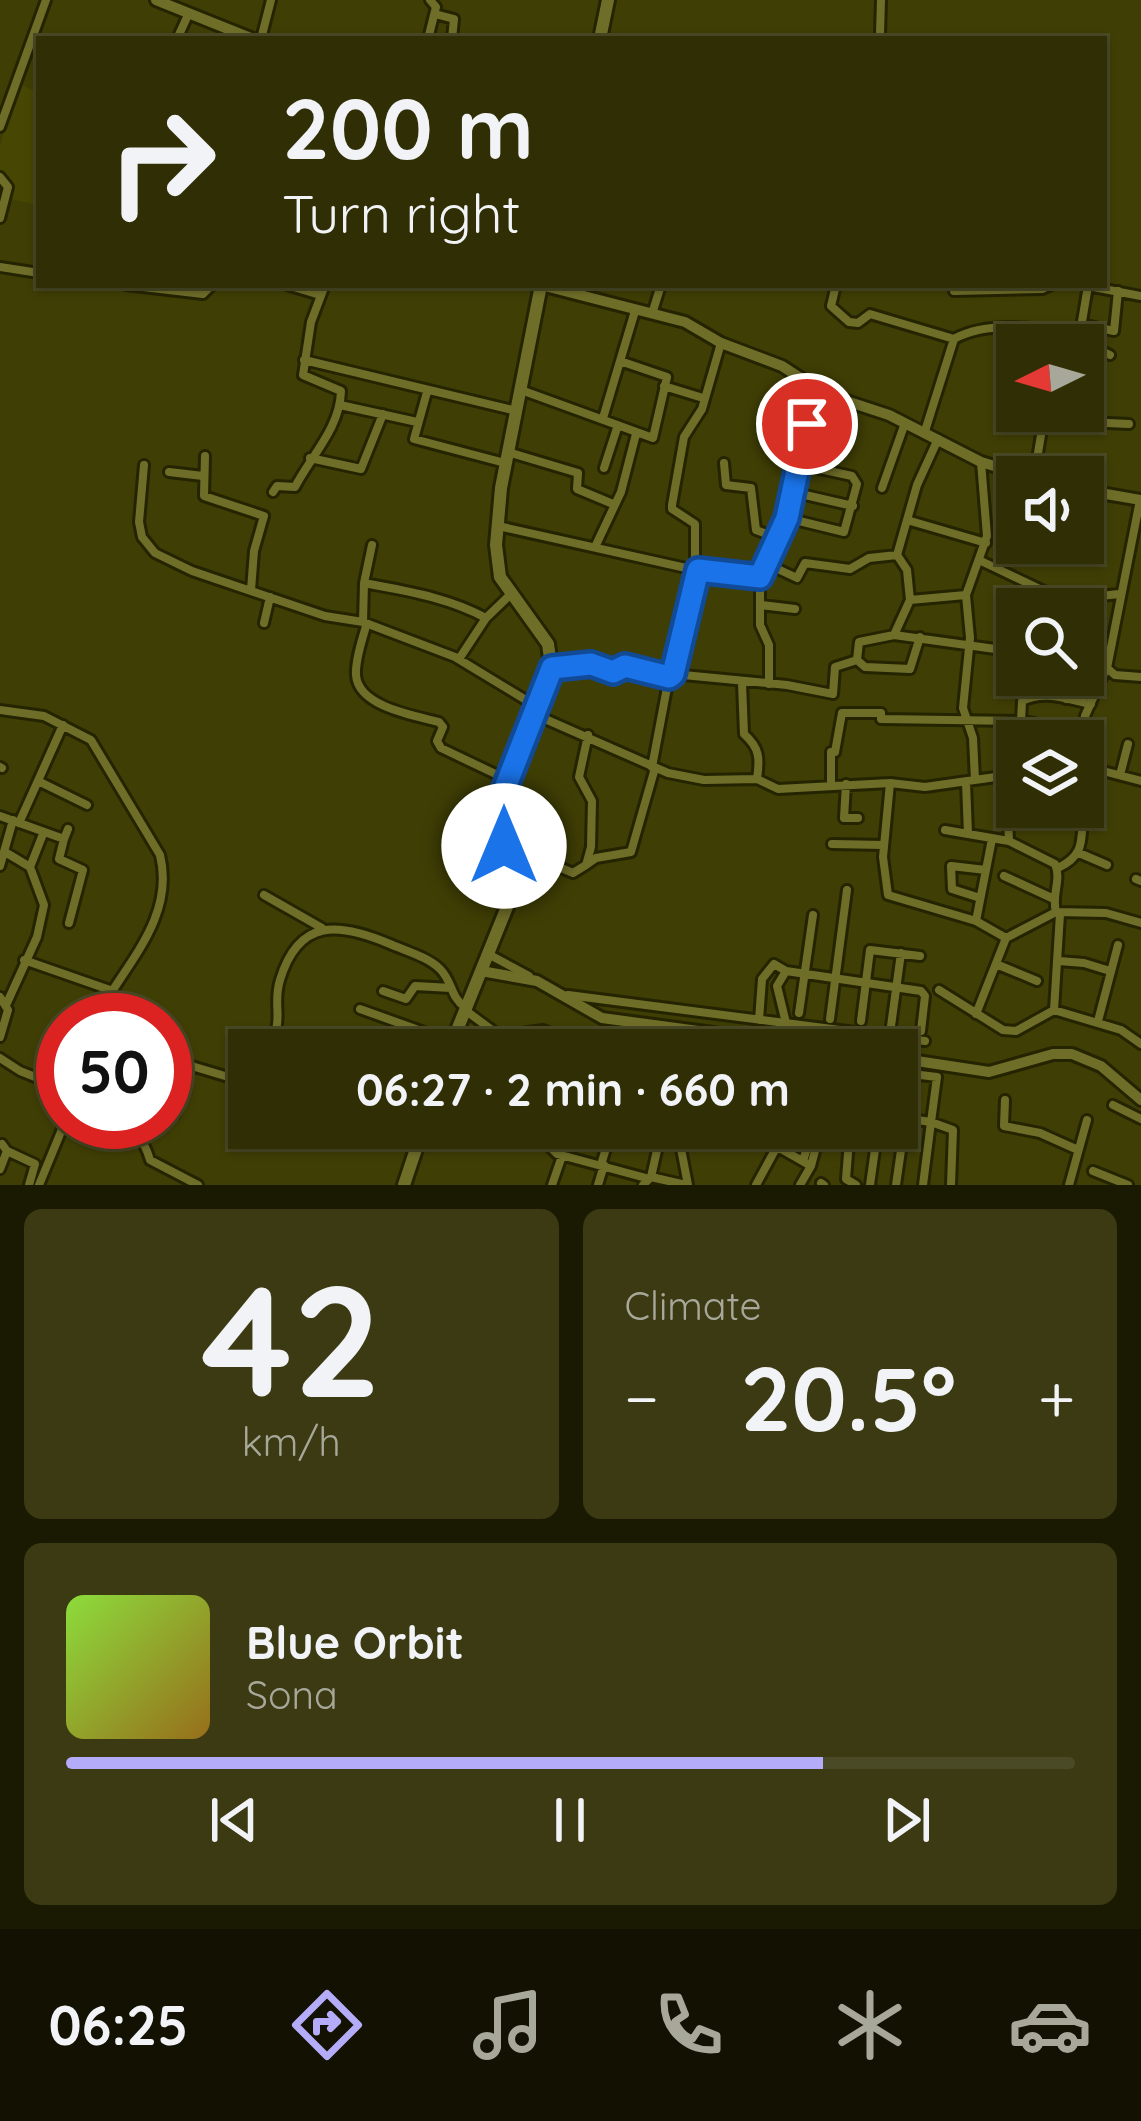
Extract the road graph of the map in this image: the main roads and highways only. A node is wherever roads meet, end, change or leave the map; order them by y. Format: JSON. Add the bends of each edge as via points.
{"nodes":[{"id":1,"x":608,"y":0,"type":"edge"},
{"id":2,"x":601,"y":36,"type":"edge"},
{"id":3,"x":540,"y":288,"type":"edge"},
{"id":4,"x":457,"y":1029,"type":"edge"},
{"id":5,"x":416,"y":1149,"type":"edge"},
{"id":6,"x":404,"y":1185,"type":"edge"}],
"edges":[{"from":1,"to":2,"type":"main road"},
{"from":3,"to":4,"type":"main road","via":[[496,525],[497,566],[548,644],[552,668],[494,816],[493,832],[524,866]]},
{"from":5,"to":6,"type":"main road"}]}
